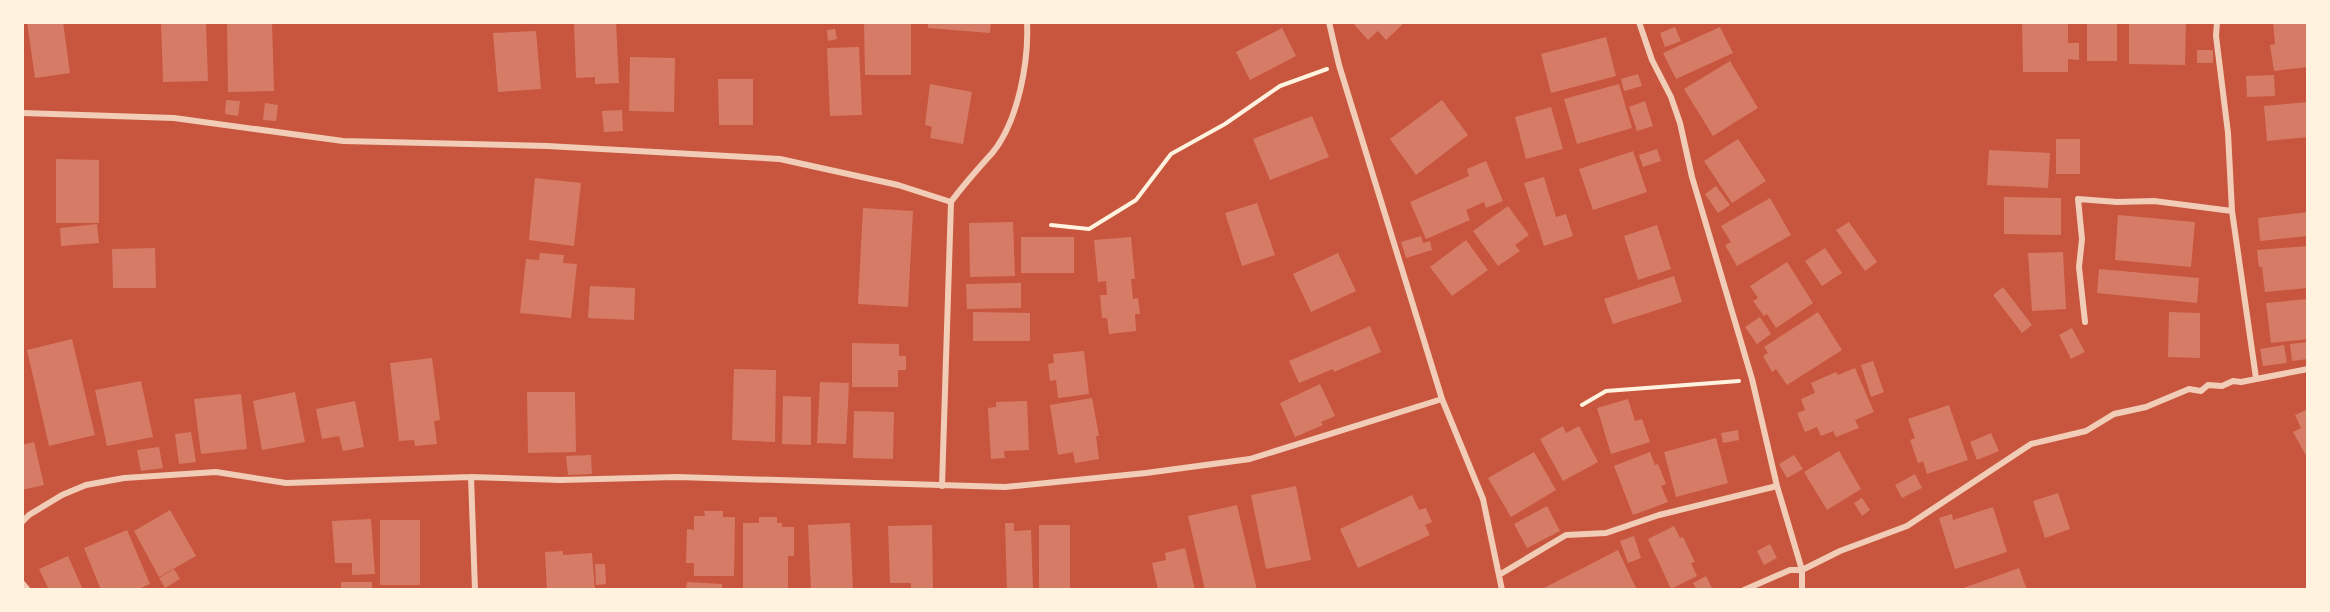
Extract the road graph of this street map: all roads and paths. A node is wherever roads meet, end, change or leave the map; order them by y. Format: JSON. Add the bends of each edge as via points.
{"nodes":[{"id":1,"x":1027,"y":22,"type":"edge"},
{"id":2,"x":1329,"y":22,"type":"edge"},
{"id":3,"x":1639,"y":22,"type":"edge"},
{"id":4,"x":2217,"y":22,"type":"edge"},
{"id":5,"x":1339,"y":65,"type":"junction"},
{"id":6,"x":22,"y":113,"type":"edge"},
{"id":7,"x":951,"y":202,"type":"junction"},
{"id":8,"x":2232,"y":211,"type":"junction"},
{"id":9,"x":1051,"y":225,"type":"dead end"},
{"id":10,"x":2085,"y":322,"type":"dead end"},
{"id":11,"x":2307,"y":369,"type":"edge"},
{"id":12,"x":2256,"y":378,"type":"junction"},
{"id":13,"x":1752,"y":379,"type":"junction"},
{"id":14,"x":1442,"y":399,"type":"junction"},
{"id":15,"x":1582,"y":405,"type":"dead end"},
{"id":16,"x":471,"y":477,"type":"junction"},
{"id":17,"x":942,"y":486,"type":"junction"},
{"id":18,"x":1776,"y":486,"type":"junction"},
{"id":19,"x":22,"y":522,"type":"edge"},
{"id":20,"x":1802,"y":570,"type":"junction"},
{"id":21,"x":1498,"y":575,"type":"junction"},
{"id":22,"x":22,"y":583,"type":"edge"},
{"id":23,"x":28,"y":590,"type":"edge"},
{"id":24,"x":475,"y":590,"type":"edge"},
{"id":25,"x":1502,"y":590,"type":"edge"},
{"id":26,"x":1744,"y":590,"type":"edge"},
{"id":27,"x":1802,"y":590,"type":"edge"}],
"edges":[{"from":1,"to":7,"type":"street","via":[[1028,40],[1014,114],[993,151]]},
{"from":2,"to":5,"type":"street"},
{"from":3,"to":13,"type":"street","via":[[1680,123],[1692,177]]},
{"from":4,"to":8,"type":"street"},
{"from":5,"to":9,"type":"path","via":[[1280,86],[1225,124],[1171,154],[1136,200],[1089,230]]},
{"from":5,"to":14,"type":"street"},
{"from":6,"to":7,"type":"street","via":[[174,118],[343,141],[547,146],[780,159],[898,184]]},
{"from":7,"to":17,"type":"street"},
{"from":8,"to":10,"type":"street","via":[[2154,201],[2078,199]]},
{"from":8,"to":12,"type":"street"},
{"from":11,"to":12,"type":"street"},
{"from":12,"to":20,"type":"street","via":[[2222,386],[2208,385],[2201,391],[2189,389],[2146,407],[2114,414],[2086,431],[2031,444],[1907,526],[1840,550]]},
{"from":13,"to":15,"type":"path","via":[[1606,391]]},
{"from":13,"to":18,"type":"street"},
{"from":14,"to":17,"type":"street","via":[[1250,459],[1005,488]]},
{"from":14,"to":21,"type":"street","via":[[1483,498]]},
{"from":16,"to":17,"type":"street","via":[[677,477]]},
{"from":16,"to":19,"type":"street","via":[[286,483],[216,472],[124,478],[86,485]]},
{"from":16,"to":24,"type":"street"},
{"from":18,"to":20,"type":"street"},
{"from":18,"to":21,"type":"street","via":[[1659,515],[1606,533],[1566,535]]},
{"from":20,"to":26,"type":"street","via":[[1790,570]]},
{"from":20,"to":27,"type":"street"},
{"from":21,"to":25,"type":"street"},
{"from":22,"to":23,"type":"street"}]}
